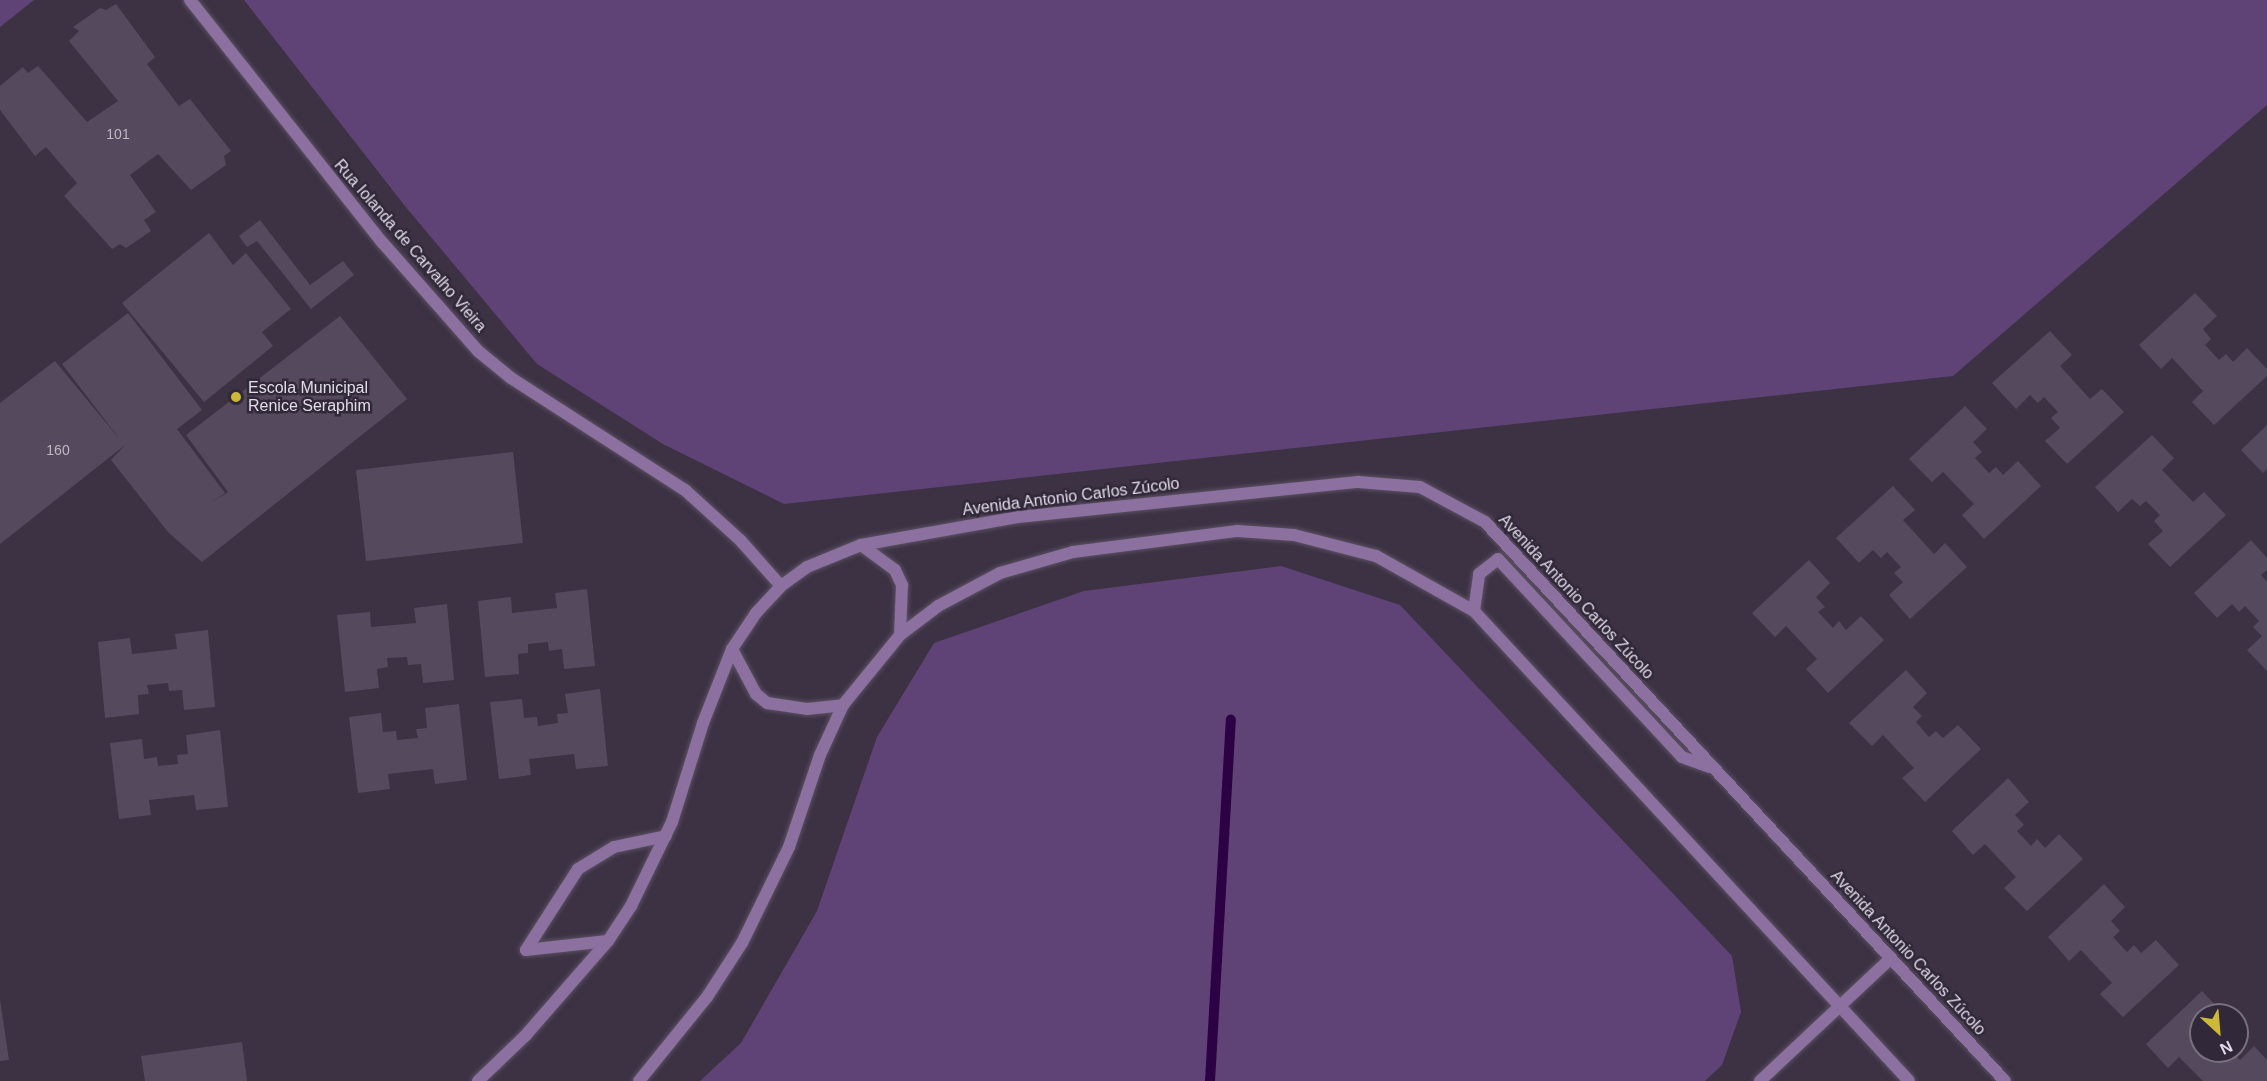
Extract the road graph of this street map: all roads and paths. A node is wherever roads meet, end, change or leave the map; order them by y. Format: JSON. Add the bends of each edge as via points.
{"nodes":[{"id":1,"x":190,"y":0,"type":"edge"},
{"id":2,"x":861,"y":545,"type":"junction"},
{"id":3,"x":781,"y":586,"type":"junction"},
{"id":4,"x":1474,"y":612,"type":"junction"},
{"id":5,"x":900,"y":635,"type":"junction"},
{"id":6,"x":732,"y":650,"type":"junction"},
{"id":7,"x":843,"y":705,"type":"junction"},
{"id":8,"x":1713,"y":768,"type":"junction"},
{"id":9,"x":666,"y":836,"type":"junction"},
{"id":10,"x":608,"y":941,"type":"junction"},
{"id":11,"x":1891,"y":958,"type":"junction"},
{"id":12,"x":1839,"y":1006,"type":"junction"},
{"id":13,"x":478,"y":1081,"type":"edge"},
{"id":14,"x":639,"y":1081,"type":"edge"},
{"id":15,"x":1760,"y":1081,"type":"edge"},
{"id":16,"x":1910,"y":1081,"type":"edge"},
{"id":17,"x":2005,"y":1081,"type":"edge"}],
"edges":[{"from":1,"to":3,"type":"street","name":"Rua Iolanda de Carvalho Vieira","via":[[389,251],[478,351],[511,378],[685,490],[741,541]]},
{"from":2,"to":3,"type":"street","via":[[807,567]]},
{"from":2,"to":5,"type":"street","via":[[895,570],[902,585]]},
{"from":2,"to":8,"type":"street","name":"Avenida Antonio Carlos Zúcolo","via":[[1018,517],[1358,482],[1420,487],[1485,522]]},
{"from":3,"to":6,"type":"street","via":[[756,613]]},
{"from":4,"to":5,"type":"street","via":[[1376,556],[1294,535],[1238,531],[1073,552],[1000,573],[958,593]]},
{"from":4,"to":8,"type":"street","name":"Avenida Antonio Carlos Zúcolo","via":[[1479,574],[1498,559],[1682,757]]},
{"from":4,"to":12,"type":"street"},
{"from":5,"to":7,"type":"street"},
{"from":6,"to":7,"type":"street","via":[[751,686],[767,703],[807,709]]},
{"from":6,"to":9,"type":"street"},
{"from":7,"to":14,"type":"street","via":[[820,755],[789,847],[742,943],[707,998]]},
{"from":8,"to":11,"type":"street","name":"Avenida Antonio Carlos Zúcolo"},
{"from":9,"to":10,"type":"street","via":[[631,906]]},
{"from":9,"to":10,"type":"street","via":[[614,847],[578,869],[526,950]]},
{"from":10,"to":13,"type":"street","via":[[525,1036]]},
{"from":11,"to":12,"type":"street"},
{"from":11,"to":17,"type":"street","name":"Avenida Antonio Carlos Zúcolo"},
{"from":12,"to":15,"type":"street"},
{"from":12,"to":16,"type":"street"}]}
